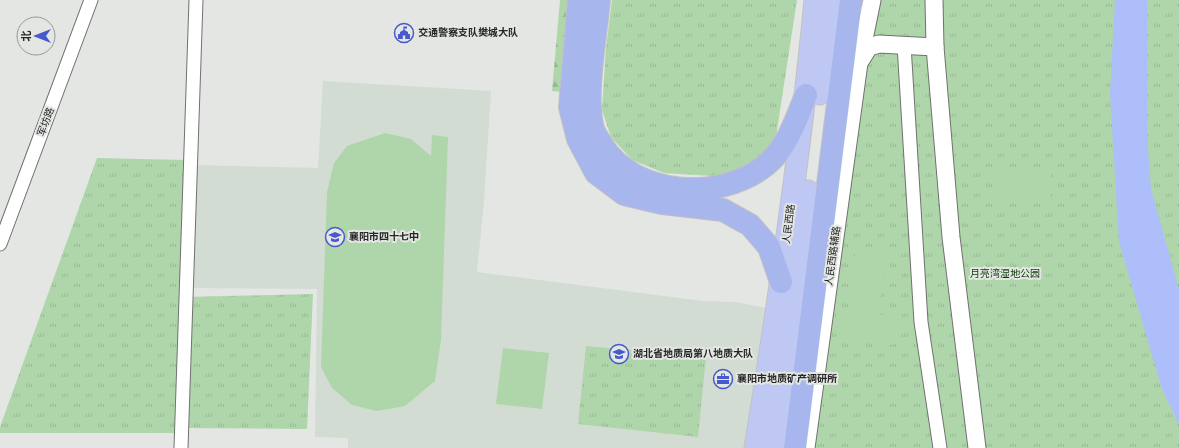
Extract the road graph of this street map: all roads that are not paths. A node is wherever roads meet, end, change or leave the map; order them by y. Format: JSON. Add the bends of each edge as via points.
{"nodes":[{"id":1,"x":91,"y":0,"type":"edge"},
{"id":2,"x":196,"y":0,"type":"edge"},
{"id":3,"x":579,"y":0,"type":"edge"},
{"id":4,"x":599,"y":0,"type":"edge"},
{"id":5,"x":815,"y":0,"type":"edge"},
{"id":6,"x":832,"y":0,"type":"edge"},
{"id":7,"x":851,"y":0,"type":"edge"},
{"id":8,"x":934,"y":0,"type":"edge"},
{"id":9,"x":870,"y":6,"type":"edge"},
{"id":10,"x":879,"y":44,"type":"junction"},
{"id":11,"x":904,"y":45,"type":"junction"},
{"id":12,"x":935,"y":47,"type":"junction"},
{"id":13,"x":859,"y":63,"type":"junction"},
{"id":14,"x":806,"y":95,"type":"junction"},
{"id":15,"x":0,"y":244,"type":"edge"},
{"id":16,"x":781,"y":282,"type":"junction"},
{"id":17,"x":181,"y":448,"type":"edge"},
{"id":18,"x":755,"y":448,"type":"edge"},
{"id":19,"x":775,"y":448,"type":"edge"},
{"id":20,"x":795,"y":448,"type":"edge"},
{"id":21,"x":806,"y":448,"type":"edge"},
{"id":22,"x":940,"y":448,"type":"edge"},
{"id":23,"x":977,"y":448,"type":"edge"}],
"edges":[{"from":1,"to":15,"type":"street","name":"军坊路"},
{"from":2,"to":17,"type":"street"},
{"from":3,"to":16,"type":"highway","via":[[570,107],[578,139],[596,173],[624,194],[662,204],[722,210],[750,225],[769,247]]},
{"from":4,"to":14,"type":"highway","via":[[590,97],[593,130],[609,155],[625,171],[657,185],[705,190],[735,184],[766,165],[788,138]]},
{"from":5,"to":14,"type":"main road","name":"人民西路"},
{"from":6,"to":19,"type":"main road","name":"人民西路"},
{"from":7,"to":20,"type":"highway"},
{"from":8,"to":12,"type":"street"},
{"from":9,"to":10,"type":"street","via":[[869,28]]},
{"from":9,"to":13,"type":"street","name":"人民西路辅路"},
{"from":10,"to":11,"type":"street"},
{"from":10,"to":13,"type":"street","name":"人民西路辅路","via":[[869,47]]},
{"from":11,"to":12,"type":"street"},
{"from":11,"to":22,"type":"street","via":[[921,322]]},
{"from":12,"to":23,"type":"street","via":[[951,237]]},
{"from":13,"to":21,"type":"street","name":"人民西路辅路"},
{"from":14,"to":16,"type":"main road","name":"人民西路"},
{"from":16,"to":18,"type":"main road","name":"人民西路"}]}
